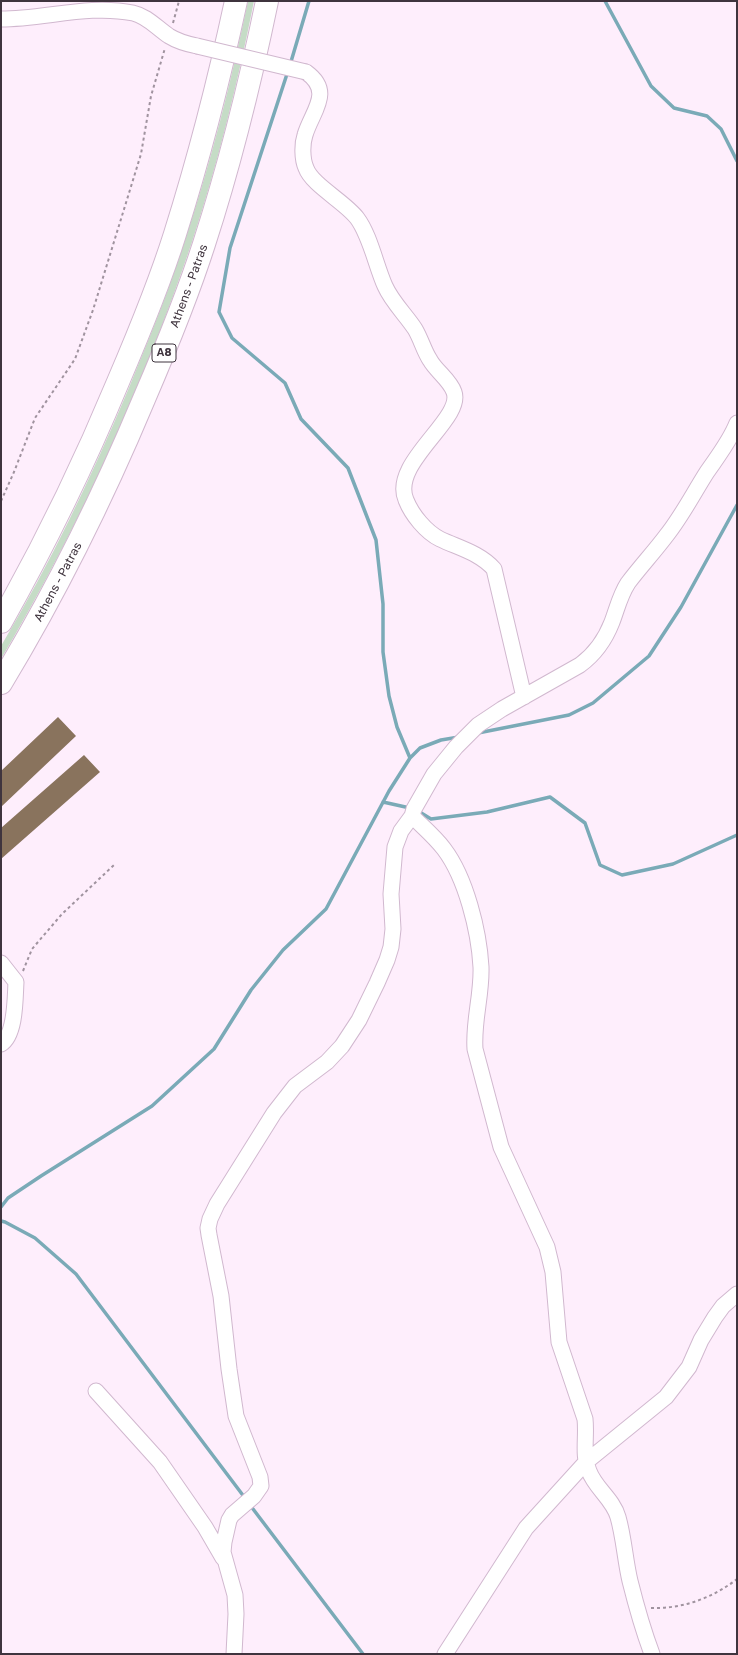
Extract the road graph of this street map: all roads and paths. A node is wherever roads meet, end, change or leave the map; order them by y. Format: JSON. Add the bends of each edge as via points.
{"nodes":[{"id":1,"x":178,"y":1,"type":"edge"},
{"id":2,"x":236,"y":1,"type":"edge"},
{"id":3,"x":267,"y":1,"type":"edge"},
{"id":4,"x":1,"y":19,"type":"edge"},
{"id":5,"x":169,"y":36,"type":"junction"},
{"id":6,"x":737,"y":423,"type":"edge"},
{"id":7,"x":1,"y":501,"type":"edge"},
{"id":8,"x":1,"y":622,"type":"edge"},
{"id":9,"x":1,"y":683,"type":"edge"},
{"id":10,"x":524,"y":697,"type":"junction"},
{"id":11,"x":412,"y":816,"type":"junction"},
{"id":12,"x":115,"y":864,"type":"dead end"},
{"id":13,"x":1,"y":963,"type":"edge"},
{"id":14,"x":16,"y":982,"type":"junction"},
{"id":15,"x":1,"y":1044,"type":"edge"},
{"id":16,"x":737,"y":1294,"type":"edge"},
{"id":17,"x":96,"y":1391,"type":"dead end"},
{"id":18,"x":586,"y":1462,"type":"junction"},
{"id":19,"x":225,"y":1562,"type":"junction"},
{"id":20,"x":737,"y":1579,"type":"edge"},
{"id":21,"x":638,"y":1606,"type":"junction"},
{"id":22,"x":234,"y":1654,"type":"edge"},
{"id":23,"x":445,"y":1654,"type":"edge"},
{"id":24,"x":652,"y":1654,"type":"edge"}],
"edges":[{"from":1,"to":5,"type":"path"},
{"from":2,"to":8,"type":"highway","number":"Α8","via":[[201,147],[154,294],[74,483]]},
{"from":3,"to":9,"type":"highway","name":"Athens - Patras","number":"Α8","via":[[222,185],[174,329],[88,526]]},
{"from":4,"to":5,"type":"street","via":[[20,19],[76,11],[120,11],[148,19]]},
{"from":5,"to":7,"type":"path","via":[[152,96],[141,154],[93,310],[75,359],[35,418]]},
{"from":5,"to":10,"type":"street","bridge":true,"via":[[187,44],[306,72],[320,88],[318,106],[304,136],[303,156],[308,174],[358,219],[386,288],[416,331],[434,367],[455,394],[447,417],[410,466],[404,480],[404,496],[418,520],[439,539],[487,561],[494,569]]},
{"from":6,"to":10,"type":"street","via":[[684,512],[628,584],[599,647],[580,665]]},
{"from":10,"to":11,"type":"street","via":[[466,735],[434,774]]},
{"from":11,"to":18,"type":"street","via":[[453,862],[475,922],[481,967],[474,1035],[475,1049],[501,1147],[546,1247],[553,1272],[559,1342],[585,1419]]},
{"from":11,"to":19,"type":"street","via":[[401,831],[395,847],[391,894],[391,947],[359,1020],[342,1046],[327,1062],[302,1079],[287,1094],[222,1195],[210,1219],[208,1228],[221,1296],[236,1416],[260,1477],[261,1486],[254,1496],[232,1515],[227,1527],[223,1552]]},
{"from":12,"to":14,"type":"path","via":[[62,914],[32,949]]},
{"from":13,"to":14,"type":"street"},
{"from":14,"to":15,"type":"street","via":[[14,1012],[9,1034]]},
{"from":16,"to":18,"type":"street","via":[[714,1317],[689,1367],[666,1397]]},
{"from":17,"to":19,"type":"street","via":[[160,1462],[205,1527]]},
{"from":18,"to":21,"type":"street","via":[[589,1473],[616,1512]]},
{"from":18,"to":23,"type":"street","via":[[526,1528]]},
{"from":19,"to":22,"type":"street","via":[[236,1614]]},
{"from":20,"to":21,"type":"path","via":[[706,1598],[663,1609]]},
{"from":21,"to":24,"type":"street"}]}
